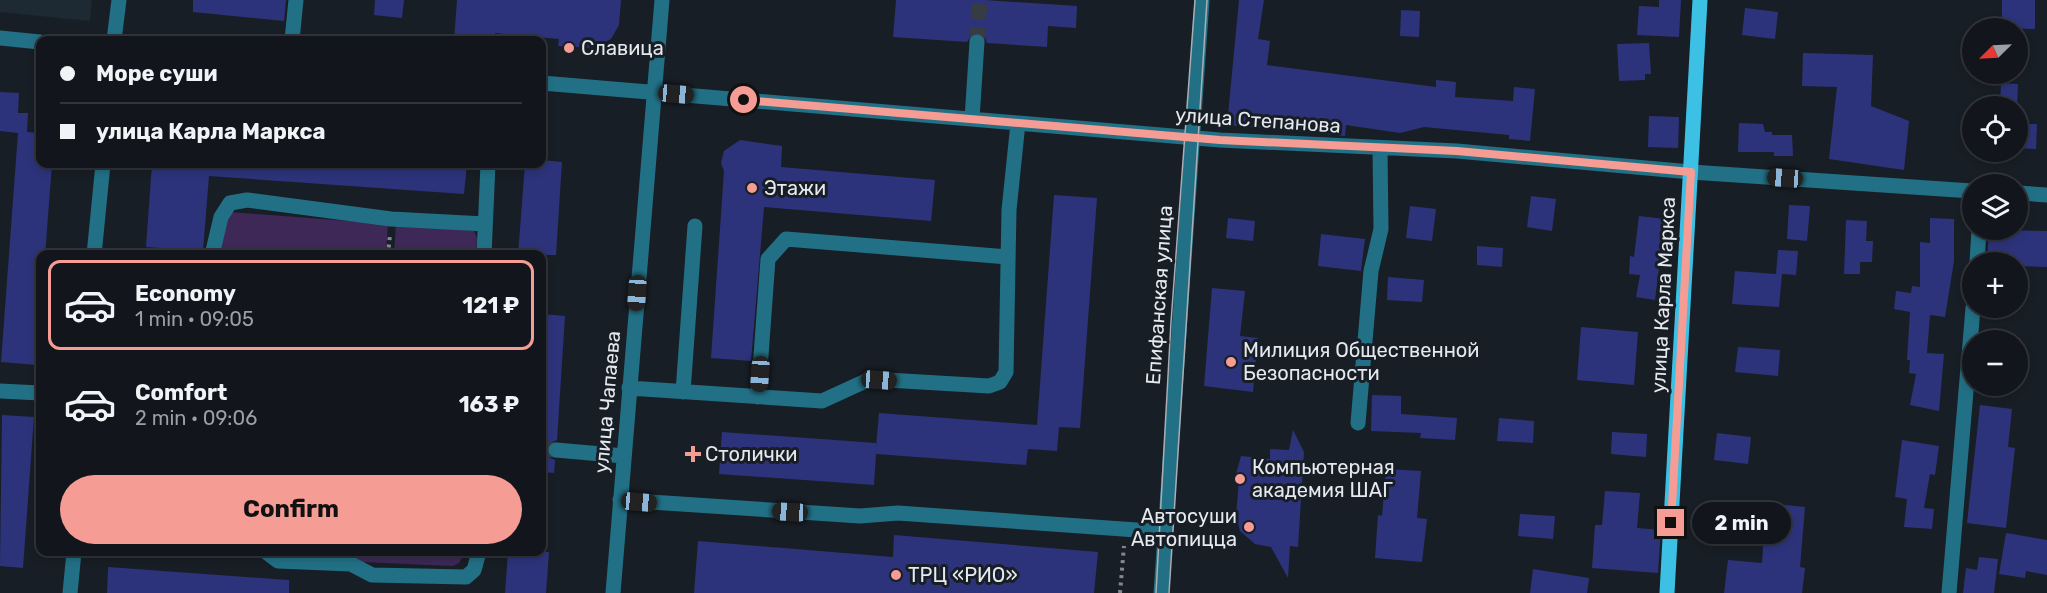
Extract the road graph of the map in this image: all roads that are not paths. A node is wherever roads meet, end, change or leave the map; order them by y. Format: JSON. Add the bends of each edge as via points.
{"nodes":[{"id":1,"x":119,"y":0,"type":"edge"},
{"id":2,"x":296,"y":0,"type":"edge"},
{"id":3,"x":662,"y":0,"type":"edge"},
{"id":4,"x":1202,"y":0,"type":"edge"},
{"id":5,"x":1700,"y":0,"type":"edge"},
{"id":6,"x":114,"y":36,"type":"edge"},
{"id":7,"x":292,"y":36,"type":"edge"},
{"id":8,"x":0,"y":38,"type":"edge"},
{"id":9,"x":36,"y":42,"type":"edge"},
{"id":10,"x":977,"y":42,"type":"tunnel mouth"},
{"id":11,"x":546,"y":83,"type":"edge"},
{"id":12,"x":653,"y":93,"type":"junction"},
{"id":13,"x":972,"y":119,"type":"junction"},
{"id":14,"x":1018,"y":123,"type":"junction"},
{"id":15,"x":1191,"y":137,"type":"junction"},
{"id":16,"x":1380,"y":149,"type":"junction"},
{"id":17,"x":103,"y":168,"type":"edge"},
{"id":18,"x":488,"y":168,"type":"edge"},
{"id":19,"x":1691,"y":172,"type":"junction"},
{"id":20,"x":1962,"y":190,"type":"edge"},
{"id":21,"x":2028,"y":194,"type":"edge"},
{"id":22,"x":2047,"y":195,"type":"edge"},
{"id":23,"x":485,"y":224,"type":"junction"},
{"id":24,"x":695,"y":226,"type":"dead end"},
{"id":25,"x":94,"y":250,"type":"edge"},
{"id":26,"x":213,"y":250,"type":"edge"},
{"id":27,"x":484,"y":250,"type":"edge"},
{"id":28,"x":1008,"y":257,"type":"junction"},
{"id":29,"x":1972,"y":318,"type":"edge"},
{"id":30,"x":629,"y":388,"type":"junction"},
{"id":31,"x":0,"y":391,"type":"edge"},
{"id":32,"x":683,"y":392,"type":"junction"},
{"id":33,"x":36,"y":393,"type":"edge"},
{"id":34,"x":758,"y":397,"type":"junction"},
{"id":35,"x":1358,"y":423,"type":"dead end"},
{"id":36,"x":556,"y":450,"type":"tunnel mouth"},
{"id":37,"x":624,"y":456,"type":"junction"},
{"id":38,"x":620,"y":500,"type":"junction"},
{"id":39,"x":1165,"y":532,"type":"junction"},
{"id":40,"x":74,"y":556,"type":"edge"},
{"id":41,"x":271,"y":556,"type":"edge"},
{"id":42,"x":478,"y":556,"type":"edge"},
{"id":43,"x":70,"y":593,"type":"edge"},
{"id":44,"x":613,"y":593,"type":"edge"},
{"id":45,"x":1161,"y":593,"type":"edge"},
{"id":46,"x":1667,"y":593,"type":"edge"},
{"id":47,"x":1949,"y":593,"type":"edge"}],
"edges":[{"from":1,"to":6,"type":"street"},
{"from":2,"to":7,"type":"street"},
{"from":3,"to":12,"type":"street","name":"улица Чапаева"},
{"from":4,"to":15,"type":"street","name":"Епифанская улица"},
{"from":5,"to":19,"type":"main road","name":"улица Карла Маркса"},
{"from":8,"to":9,"type":"street"},
{"from":10,"to":13,"type":"street"},
{"from":11,"to":12,"type":"street","name":"улица Степанова"},
{"from":12,"to":13,"type":"street","name":"улица Степанова"},
{"from":12,"to":30,"type":"street","name":"улица Чапаева"},
{"from":13,"to":14,"type":"street","name":"улица Степанова"},
{"from":14,"to":15,"type":"street","name":"улица Степанова"},
{"from":14,"to":28,"type":"street"},
{"from":15,"to":16,"type":"street","name":"улица Степанова"},
{"from":15,"to":39,"type":"street","name":"Епифанская улица"},
{"from":16,"to":19,"type":"street","name":"улица Степанова","via":[[1457,151]]},
{"from":16,"to":35,"type":"street","via":[[1381,229],[1371,272]]},
{"from":17,"to":25,"type":"street"},
{"from":18,"to":23,"type":"street"},
{"from":19,"to":20,"type":"street","name":"улица Степанова"},
{"from":19,"to":46,"type":"main road","name":"улица Карла Маркса"},
{"from":21,"to":22,"type":"street"},
{"from":23,"to":26,"type":"street","via":[[391,219],[247,200],[230,203],[220,217]]},
{"from":23,"to":27,"type":"street"},
{"from":24,"to":32,"type":"street"},
{"from":28,"to":34,"type":"street","via":[[1006,372],[1000,382],[989,386],[870,379],[822,401]]},
{"from":28,"to":34,"type":"street","via":[[786,239],[768,259]]},
{"from":29,"to":47,"type":"street"},
{"from":30,"to":32,"type":"street"},
{"from":30,"to":37,"type":"street","name":"улица Чапаева"},
{"from":31,"to":33,"type":"street"},
{"from":32,"to":34,"type":"street"},
{"from":36,"to":37,"type":"street"},
{"from":37,"to":38,"type":"street","name":"улица Чапаева"},
{"from":38,"to":39,"type":"street","via":[[860,516],[898,513]]},
{"from":38,"to":44,"type":"street","name":"улица Чапаева"},
{"from":39,"to":45,"type":"street","name":"Епифанская улица"},
{"from":40,"to":43,"type":"street"},
{"from":41,"to":42,"type":"street","via":[[278,561],[351,564],[372,575],[466,577],[474,570]]}]}
